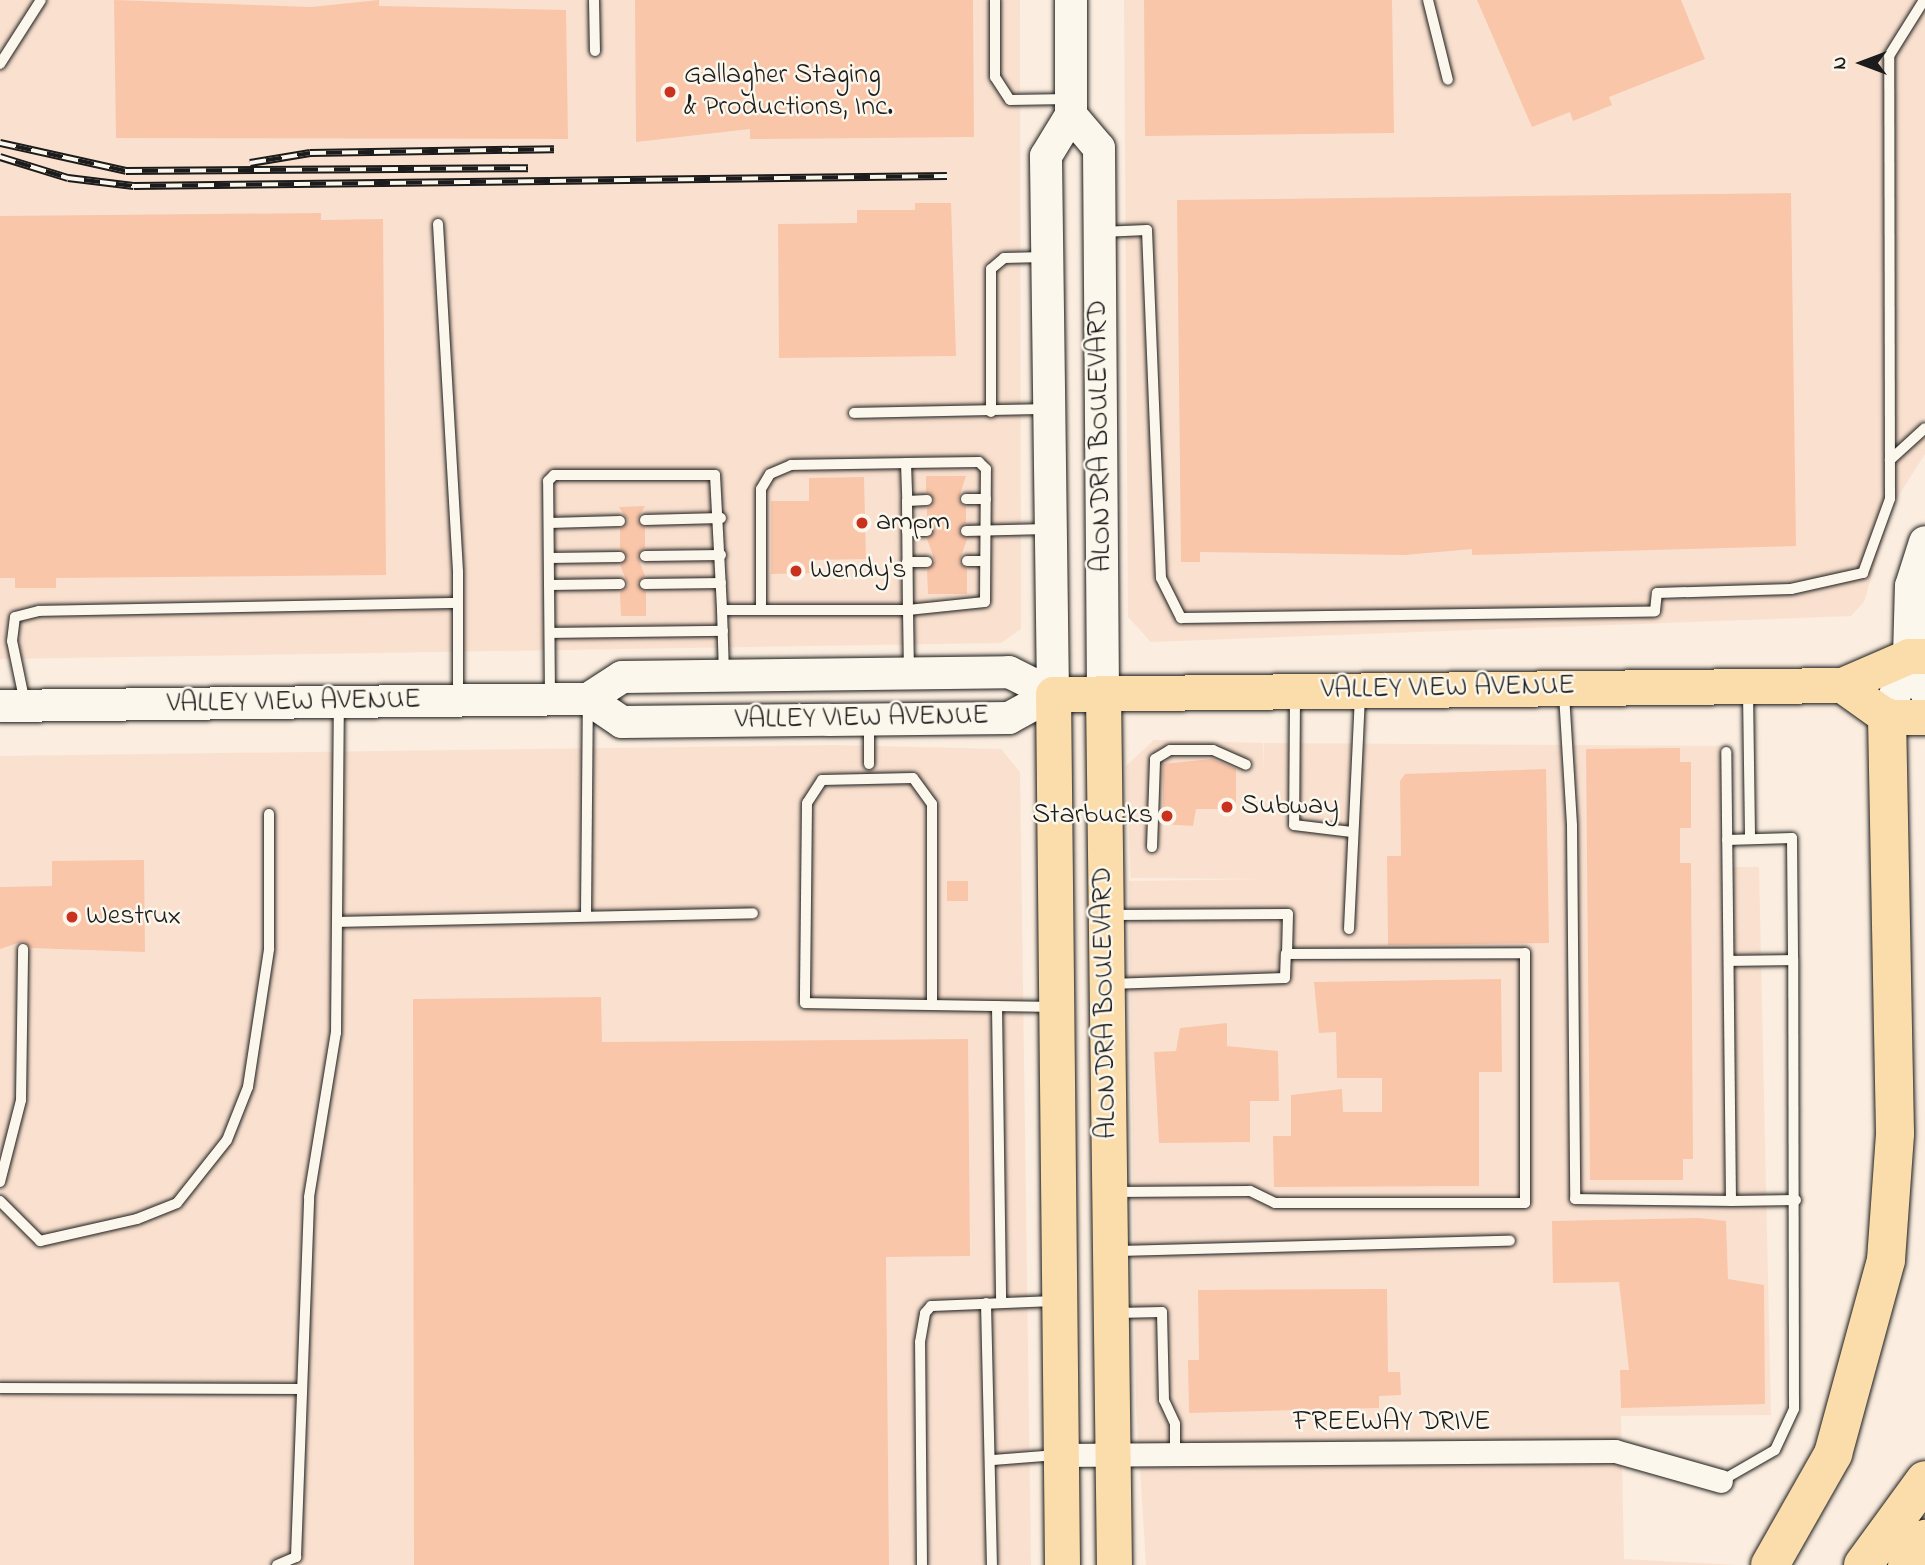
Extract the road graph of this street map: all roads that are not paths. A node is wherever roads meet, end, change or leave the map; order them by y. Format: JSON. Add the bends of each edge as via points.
{"nodes":[{"id":1,"x":41,"y":0,"type":"edge"},
{"id":2,"x":594,"y":0,"type":"edge"},
{"id":3,"x":995,"y":0,"type":"edge"},
{"id":4,"x":1071,"y":0,"type":"edge"},
{"id":5,"x":1429,"y":0,"type":"edge"},
{"id":6,"x":1924,"y":0,"type":"edge"},
{"id":7,"x":595,"y":51,"type":"dead end"},
{"id":8,"x":0,"y":64,"type":"edge"},
{"id":9,"x":1448,"y":80,"type":"dead end"},
{"id":10,"x":1072,"y":107,"type":"junction"},
{"id":11,"x":438,"y":224,"type":"dead end"},
{"id":12,"x":1099,"y":232,"type":"junction"},
{"id":13,"x":1047,"y":257,"type":"junction"},
{"id":14,"x":1049,"y":409,"type":"junction"},
{"id":15,"x":990,"y":412,"type":"junction"},
{"id":16,"x":854,"y":413,"type":"dead end"},
{"id":17,"x":1925,"y":428,"type":"edge"},
{"id":18,"x":1891,"y":460,"type":"junction"},
{"id":19,"x":906,"y":463,"type":"junction"},
{"id":20,"x":966,"y":499,"type":"dead end"},
{"id":21,"x":986,"y":499,"type":"junction"},
{"id":22,"x":927,"y":500,"type":"dead end"},
{"id":23,"x":907,"y":501,"type":"junction"},
{"id":24,"x":721,"y":518,"type":"junction"},
{"id":25,"x":645,"y":520,"type":"dead end"},
{"id":26,"x":620,"y":521,"type":"dead end"},
{"id":27,"x":549,"y":523,"type":"junction"},
{"id":28,"x":1051,"y":528,"type":"junction"},
{"id":29,"x":985,"y":530,"type":"junction"},
{"id":30,"x":907,"y":531,"type":"junction"},
{"id":31,"x":927,"y":531,"type":"dead end"},
{"id":32,"x":967,"y":531,"type":"dead end"},
{"id":33,"x":1925,"y":542,"type":"edge"},
{"id":34,"x":721,"y":555,"type":"junction"},
{"id":35,"x":620,"y":556,"type":"dead end"},
{"id":36,"x":645,"y":556,"type":"dead end"},
{"id":37,"x":549,"y":558,"type":"junction"},
{"id":38,"x":967,"y":561,"type":"dead end"},
{"id":39,"x":985,"y":561,"type":"junction"},
{"id":40,"x":907,"y":562,"type":"junction"},
{"id":41,"x":927,"y":562,"type":"dead end"},
{"id":42,"x":722,"y":583,"type":"junction"},
{"id":43,"x":620,"y":584,"type":"dead end"},
{"id":44,"x":645,"y":584,"type":"dead end"},
{"id":45,"x":550,"y":585,"type":"junction"},
{"id":46,"x":458,"y":603,"type":"junction"},
{"id":47,"x":761,"y":610,"type":"junction"},
{"id":48,"x":908,"y":610,"type":"junction"},
{"id":49,"x":722,"y":611,"type":"junction"},
{"id":50,"x":723,"y":631,"type":"junction"},
{"id":51,"x":550,"y":633,"type":"junction"},
{"id":52,"x":0,"y":635,"type":"edge"},
{"id":53,"x":13,"y":635,"type":"junction"},
{"id":54,"x":1917,"y":656,"type":"edge"},
{"id":55,"x":909,"y":673,"type":"junction"},
{"id":56,"x":724,"y":676,"type":"junction"},
{"id":57,"x":1748,"y":685,"type":"junction"},
{"id":58,"x":1842,"y":685,"type":"junction"},
{"id":59,"x":1563,"y":688,"type":"junction"},
{"id":60,"x":1361,"y":690,"type":"junction"},
{"id":61,"x":1295,"y":691,"type":"junction"},
{"id":62,"x":1925,"y":691,"type":"edge"},
{"id":63,"x":1103,"y":693,"type":"junction"},
{"id":64,"x":1054,"y":694,"type":"junction"},
{"id":65,"x":588,"y":699,"type":"junction"},
{"id":66,"x":550,"y":700,"type":"junction"},
{"id":67,"x":458,"y":701,"type":"junction"},
{"id":68,"x":339,"y":702,"type":"junction"},
{"id":69,"x":13,"y":705,"type":"edge"},
{"id":70,"x":1887,"y":717,"type":"junction"},
{"id":71,"x":1925,"y":717,"type":"edge"},
{"id":72,"x":869,"y":729,"type":"dead end"},
{"id":73,"x":1726,"y":752,"type":"dead end"},
{"id":74,"x":869,"y":764,"type":"dead end"},
{"id":75,"x":1246,"y":765,"type":"dead end"},
{"id":76,"x":270,"y":814,"type":"dead end"},
{"id":77,"x":1352,"y":832,"type":"junction"},
{"id":78,"x":1750,"y":839,"type":"junction"},
{"id":79,"x":1727,"y":840,"type":"junction"},
{"id":80,"x":1152,"y":846,"type":"dead end"},
{"id":81,"x":753,"y":913,"type":"dead end"},
{"id":82,"x":586,"y":915,"type":"junction"},
{"id":83,"x":1105,"y":915,"type":"junction"},
{"id":84,"x":339,"y":922,"type":"junction"},
{"id":85,"x":1349,"y":929,"type":"dead end"},
{"id":86,"x":23,"y":948,"type":"dead end"},
{"id":87,"x":1287,"y":954,"type":"junction"},
{"id":88,"x":1793,"y":960,"type":"junction"},
{"id":89,"x":1729,"y":961,"type":"junction"},
{"id":90,"x":1106,"y":984,"type":"junction"},
{"id":91,"x":932,"y":1005,"type":"junction"},
{"id":92,"x":997,"y":1006,"type":"junction"},
{"id":93,"x":1056,"y":1007,"type":"junction"},
{"id":94,"x":0,"y":1182,"type":"edge"},
{"id":95,"x":1108,"y":1192,"type":"junction"},
{"id":96,"x":1796,"y":1200,"type":"junction"},
{"id":97,"x":0,"y":1201,"type":"edge"},
{"id":98,"x":1731,"y":1201,"type":"junction"},
{"id":99,"x":1510,"y":1241,"type":"dead end"},
{"id":100,"x":1109,"y":1251,"type":"junction"},
{"id":101,"x":1058,"y":1301,"type":"junction"},
{"id":102,"x":986,"y":1303,"type":"junction"},
{"id":103,"x":1001,"y":1303,"type":"junction"},
{"id":104,"x":1110,"y":1313,"type":"junction"},
{"id":105,"x":0,"y":1388,"type":"edge"},
{"id":106,"x":300,"y":1389,"type":"junction"},
{"id":107,"x":1059,"y":1455,"type":"junction"},
{"id":108,"x":1111,"y":1455,"type":"junction"},
{"id":109,"x":1175,"y":1455,"type":"junction"},
{"id":110,"x":993,"y":1460,"type":"junction"},
{"id":111,"x":1925,"y":1480,"type":"edge"},
{"id":112,"x":1721,"y":1481,"type":"joint"},
{"id":113,"x":1925,"y":1539,"type":"edge"},
{"id":114,"x":277,"y":1565,"type":"edge"},
{"id":115,"x":922,"y":1565,"type":"edge"},
{"id":116,"x":992,"y":1565,"type":"edge"},
{"id":117,"x":1062,"y":1565,"type":"edge"},
{"id":118,"x":1114,"y":1565,"type":"edge"},
{"id":119,"x":1770,"y":1565,"type":"edge"},
{"id":120,"x":1863,"y":1565,"type":"edge"},
{"id":121,"x":1907,"y":1565,"type":"edge"}],
"edges":[{"from":1,"to":8,"type":"lane"},
{"from":2,"to":7,"type":"lane"},
{"from":3,"to":10,"type":"lane","via":[[995,77],[1010,100]]},
{"from":4,"to":10,"type":"main road"},
{"from":5,"to":9,"type":"lane"},
{"from":6,"to":18,"type":"lane","via":[[1889,56]]},
{"from":10,"to":12,"type":"main road","name":"ALONDRA BOULEVARD","via":[[1099,148]]},
{"from":10,"to":13,"type":"main road","name":"ALONDRA BOULEVARD","via":[[1046,156]]},
{"from":11,"to":46,"type":"lane"},
{"from":12,"to":18,"type":"lane","via":[[1147,230],[1161,578],[1181,618],[1655,611],[1657,593],[1791,589],[1863,573],[1891,499]]},
{"from":12,"to":63,"type":"main road","name":"ALONDRA BOULEVARD"},
{"from":13,"to":14,"type":"main road","name":"ALONDRA BOULEVARD"},
{"from":13,"to":15,"type":"lane","via":[[1004,258],[990,269]]},
{"from":14,"to":15,"type":"lane"},
{"from":14,"to":28,"type":"main road","name":"ALONDRA BOULEVARD"},
{"from":15,"to":16,"type":"lane"},
{"from":17,"to":18,"type":"lane"},
{"from":19,"to":21,"type":"lane","via":[[979,462],[986,469]]},
{"from":19,"to":23,"type":"lane"},
{"from":19,"to":47,"type":"lane","via":[[791,465],[770,474],[761,489]]},
{"from":20,"to":21,"type":"lane"},
{"from":21,"to":29,"type":"lane"},
{"from":22,"to":23,"type":"lane"},
{"from":23,"to":30,"type":"lane"},
{"from":24,"to":25,"type":"lane"},
{"from":24,"to":27,"type":"lane","via":[[715,475],[554,475]]},
{"from":24,"to":34,"type":"lane"},
{"from":26,"to":27,"type":"lane"},
{"from":27,"to":37,"type":"lane"},
{"from":28,"to":29,"type":"lane"},
{"from":28,"to":64,"type":"main road","name":"ALONDRA BOULEVARD"},
{"from":29,"to":32,"type":"lane"},
{"from":29,"to":39,"type":"lane"},
{"from":30,"to":31,"type":"lane"},
{"from":30,"to":40,"type":"lane"},
{"from":33,"to":54,"type":"main road","via":[[1911,586]]},
{"from":34,"to":36,"type":"lane"},
{"from":34,"to":42,"type":"lane"},
{"from":35,"to":37,"type":"lane"},
{"from":37,"to":45,"type":"lane"},
{"from":38,"to":39,"type":"lane"},
{"from":39,"to":48,"type":"lane","via":[[985,602],[979,607]]},
{"from":40,"to":41,"type":"lane"},
{"from":40,"to":48,"type":"lane"},
{"from":42,"to":44,"type":"lane"},
{"from":42,"to":49,"type":"lane"},
{"from":43,"to":45,"type":"lane"},
{"from":45,"to":51,"type":"lane"},
{"from":46,"to":53,"type":"lane","via":[[40,611],[15,617]]},
{"from":46,"to":67,"type":"lane"},
{"from":47,"to":48,"type":"lane"},
{"from":47,"to":49,"type":"lane"},
{"from":48,"to":55,"type":"lane"},
{"from":49,"to":50,"type":"lane"},
{"from":50,"to":51,"type":"lane"},
{"from":50,"to":56,"type":"lane"},
{"from":51,"to":66,"type":"lane"},
{"from":52,"to":53,"type":"lane"},
{"from":53,"to":69,"type":"lane"},
{"from":54,"to":58,"type":"main road","name":"VALLEY VIEW AVENUE"},
{"from":54,"to":62,"type":"main road"},
{"from":54,"to":70,"type":"main road"},
{"from":55,"to":56,"type":"main road","name":"VALLEY VIEW AVENUE"},
{"from":55,"to":64,"type":"main road","name":"VALLEY VIEW AVENUE","via":[[1009,672]]},
{"from":56,"to":65,"type":"main road","name":"VALLEY VIEW AVENUE","via":[[622,677]]},
{"from":57,"to":58,"type":"main road","name":"VALLEY VIEW AVENUE"},
{"from":57,"to":59,"type":"main road","name":"VALLEY VIEW AVENUE"},
{"from":57,"to":78,"type":"lane"},
{"from":58,"to":70,"type":"main road"},
{"from":59,"to":60,"type":"main road","name":"VALLEY VIEW AVENUE"},
{"from":59,"to":98,"type":"lane","via":[[1572,825],[1576,1199]]},
{"from":60,"to":61,"type":"main road","name":"VALLEY VIEW AVENUE"},
{"from":60,"to":77,"type":"lane","via":[[1360,763]]},
{"from":61,"to":63,"type":"main road","name":"VALLEY VIEW AVENUE"},
{"from":61,"to":77,"type":"lane","via":[[1294,825]]},
{"from":63,"to":64,"type":"main road","name":"VALLEY VIEW AVENUE"},
{"from":63,"to":83,"type":"main road","name":"ALONDRA BOULEVARD"},
{"from":64,"to":65,"type":"main road","name":"VALLEY VIEW AVENUE","via":[[1009,718],[829,720],[622,722]]},
{"from":64,"to":93,"type":"main road","name":"ALONDRA BOULEVARD"},
{"from":65,"to":66,"type":"main road","name":"VALLEY VIEW AVENUE"},
{"from":65,"to":82,"type":"lane"},
{"from":66,"to":67,"type":"main road","name":"VALLEY VIEW AVENUE"},
{"from":67,"to":68,"type":"main road","name":"VALLEY VIEW AVENUE"},
{"from":68,"to":69,"type":"main road","name":"VALLEY VIEW AVENUE"},
{"from":68,"to":84,"type":"lane"},
{"from":70,"to":71,"type":"main road"},
{"from":70,"to":119,"type":"highway","via":[[1895,1133],[1886,1260],[1833,1454]]},
{"from":72,"to":74,"type":"lane"},
{"from":73,"to":79,"type":"lane"},
{"from":75,"to":80,"type":"lane","via":[[1213,750],[1170,750],[1155,759]]},
{"from":76,"to":97,"type":"lane","via":[[269,949],[248,1087],[226,1140],[177,1203],[136,1219],[40,1241]]},
{"from":77,"to":85,"type":"lane"},
{"from":78,"to":79,"type":"lane"},
{"from":78,"to":88,"type":"lane","via":[[1792,838]]},
{"from":79,"to":89,"type":"lane"},
{"from":81,"to":82,"type":"lane"},
{"from":82,"to":84,"type":"lane"},
{"from":83,"to":87,"type":"lane","via":[[1287,914]]},
{"from":83,"to":90,"type":"main road","name":"ALONDRA BOULEVARD"},
{"from":84,"to":106,"type":"lane","via":[[336,1033],[309,1197]]},
{"from":86,"to":94,"type":"lane","via":[[21,1100]]},
{"from":87,"to":90,"type":"lane","via":[[1284,978]]},
{"from":87,"to":95,"type":"lane","via":[[1525,953],[1525,1203],[1275,1203],[1250,1191]]},
{"from":88,"to":89,"type":"lane"},
{"from":88,"to":96,"type":"lane"},
{"from":89,"to":98,"type":"lane"},
{"from":90,"to":95,"type":"main road","name":"ALONDRA BOULEVARD"},
{"from":91,"to":91,"type":"lane","via":[[932,804],[913,778],[822,780],[807,803],[805,1003]]},
{"from":91,"to":92,"type":"lane"},
{"from":92,"to":93,"type":"lane"},
{"from":92,"to":103,"type":"lane"},
{"from":93,"to":101,"type":"main road","name":"ALONDRA BOULEVARD"},
{"from":95,"to":100,"type":"main road","name":"ALONDRA BOULEVARD"},
{"from":96,"to":98,"type":"lane"},
{"from":96,"to":112,"type":"lane","via":[[1794,1409],[1774,1450]]},
{"from":99,"to":100,"type":"lane"},
{"from":100,"to":104,"type":"main road","name":"ALONDRA BOULEVARD"},
{"from":101,"to":103,"type":"lane"},
{"from":101,"to":107,"type":"main road","name":"ALONDRA BOULEVARD"},
{"from":102,"to":103,"type":"lane"},
{"from":102,"to":110,"type":"lane"},
{"from":102,"to":115,"type":"lane","via":[[931,1306],[920,1327]]},
{"from":104,"to":108,"type":"main road","name":"ALONDRA BOULEVARD"},
{"from":104,"to":109,"type":"lane","via":[[1162,1312],[1164,1400],[1175,1424]]},
{"from":105,"to":106,"type":"lane"},
{"from":106,"to":114,"type":"lane","via":[[296,1557]]},
{"from":107,"to":108,"type":"street","name":"FREEWAY DRIVE"},
{"from":107,"to":110,"type":"lane"},
{"from":107,"to":117,"type":"main road","name":"ALONDRA BOULEVARD"},
{"from":108,"to":109,"type":"street","name":"FREEWAY DRIVE"},
{"from":108,"to":118,"type":"main road","name":"ALONDRA BOULEVARD"},
{"from":109,"to":112,"type":"street","name":"FREEWAY DRIVE","via":[[1615,1451]]},
{"from":110,"to":116,"type":"lane"},
{"from":111,"to":120,"type":"highway"},
{"from":113,"to":121,"type":"highway"}]}
